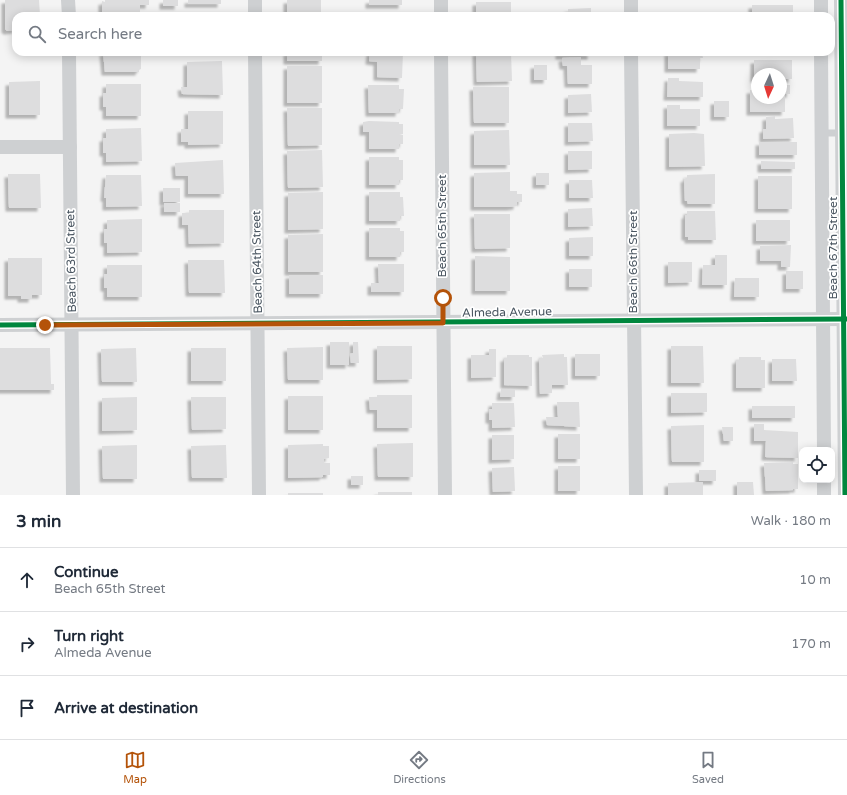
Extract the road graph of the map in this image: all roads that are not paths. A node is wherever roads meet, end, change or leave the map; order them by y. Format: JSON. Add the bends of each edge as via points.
{"nodes":[{"id":1,"x":68,"y":0,"type":"edge"},
{"id":2,"x":255,"y":0,"type":"edge"},
{"id":3,"x":441,"y":0,"type":"edge"},
{"id":4,"x":631,"y":0,"type":"edge"},
{"id":5,"x":821,"y":0,"type":"edge"},
{"id":6,"x":841,"y":0,"type":"edge"},
{"id":7,"x":69,"y":12,"type":"edge"},
{"id":8,"x":255,"y":12,"type":"edge"},
{"id":9,"x":441,"y":12,"type":"edge"},
{"id":10,"x":631,"y":12,"type":"edge"},
{"id":11,"x":821,"y":12,"type":"edge"},
{"id":12,"x":69,"y":56,"type":"edge"},
{"id":13,"x":255,"y":56,"type":"edge"},
{"id":14,"x":441,"y":56,"type":"edge"},
{"id":15,"x":631,"y":56,"type":"edge"},
{"id":16,"x":821,"y":56,"type":"edge"},
{"id":17,"x":822,"y":133,"type":"junction"},
{"id":18,"x":842,"y":133,"type":"junction"},
{"id":19,"x":70,"y":146,"type":"junction"},
{"id":20,"x":0,"y":147,"type":"edge"},
{"id":21,"x":823,"y":319,"type":"junction"},
{"id":22,"x":845,"y":319,"type":"edge"},
{"id":23,"x":633,"y":320,"type":"junction"},
{"id":24,"x":443,"y":323,"type":"junction"},
{"id":25,"x":258,"y":324,"type":"junction"},
{"id":26,"x":0,"y":325,"type":"edge"},
{"id":27,"x":72,"y":325,"type":"junction"},
{"id":28,"x":824,"y":447,"type":"edge"},
{"id":29,"x":824,"y":483,"type":"edge"},
{"id":30,"x":73,"y":495,"type":"edge"},
{"id":31,"x":259,"y":495,"type":"edge"},
{"id":32,"x":445,"y":495,"type":"edge"},
{"id":33,"x":636,"y":495,"type":"edge"},
{"id":34,"x":824,"y":495,"type":"edge"},
{"id":35,"x":845,"y":495,"type":"edge"}],
"edges":[{"from":1,"to":7,"type":"street"},
{"from":2,"to":8,"type":"street"},
{"from":3,"to":9,"type":"street"},
{"from":4,"to":10,"type":"street"},
{"from":5,"to":11,"type":"street"},
{"from":6,"to":18,"type":"street","name":"Beach 67th Street"},
{"from":12,"to":19,"type":"street","name":"Beach 63rd Street"},
{"from":13,"to":25,"type":"street","name":"Beach 64th Street"},
{"from":14,"to":24,"type":"street","name":"Beach 65th Street"},
{"from":15,"to":23,"type":"street","name":"Beach 66th Street"},
{"from":16,"to":17,"type":"street","name":"Beach 67th Street"},
{"from":17,"to":18,"type":"lane"},
{"from":17,"to":21,"type":"street","name":"Beach 67th Street"},
{"from":18,"to":22,"type":"street","name":"Beach 67th Street"},
{"from":19,"to":20,"type":"street"},
{"from":19,"to":27,"type":"street","name":"Beach 63rd Street"},
{"from":21,"to":22,"type":"street","name":"Almeda Avenue"},
{"from":21,"to":23,"type":"street","name":"Almeda Avenue"},
{"from":21,"to":28,"type":"street","name":"Beach 67th Street"},
{"from":22,"to":35,"type":"street","name":"Beach 67th Street"},
{"from":23,"to":24,"type":"street","name":"Almeda Avenue"},
{"from":23,"to":33,"type":"street","name":"Beach 66th Street"},
{"from":24,"to":25,"type":"street","name":"Almeda Avenue"},
{"from":24,"to":32,"type":"street","name":"Beach 65th Street"},
{"from":25,"to":27,"type":"street","name":"Almeda Avenue"},
{"from":25,"to":31,"type":"street","name":"Beach 64th Street"},
{"from":26,"to":27,"type":"street","name":"Almeda Avenue"},
{"from":27,"to":30,"type":"street","name":"Beach 63rd Street"},
{"from":29,"to":34,"type":"street"}]}
